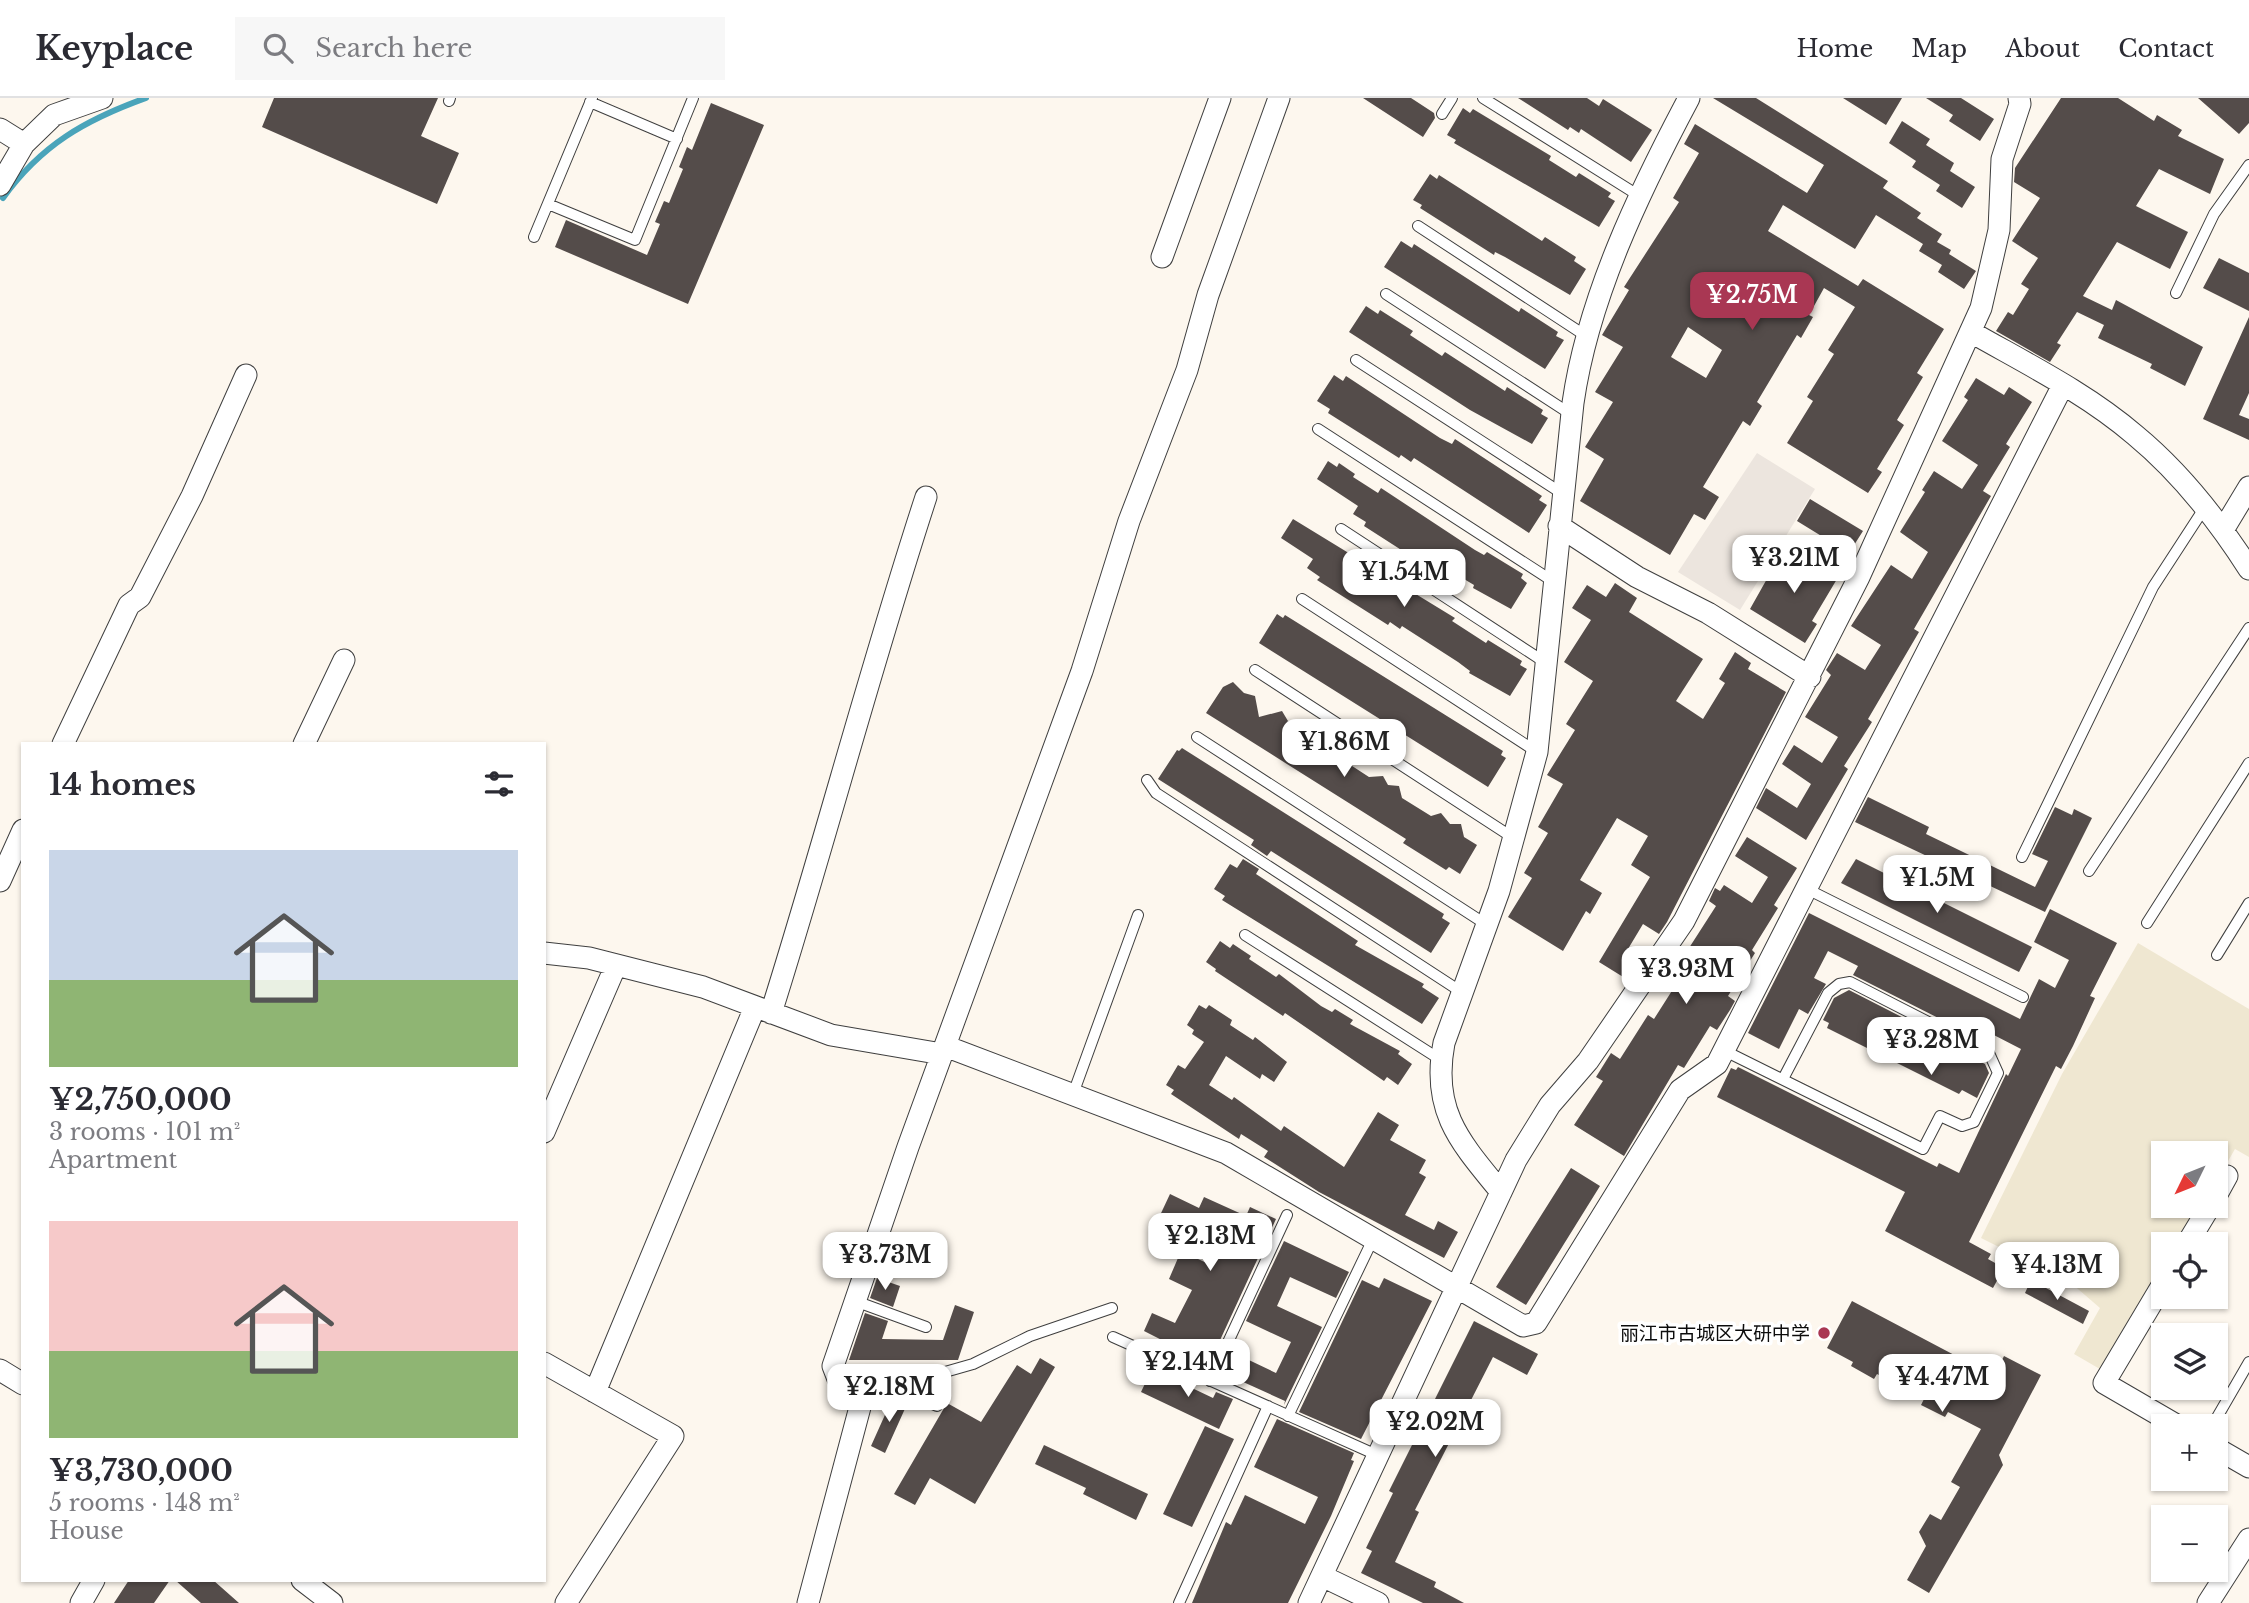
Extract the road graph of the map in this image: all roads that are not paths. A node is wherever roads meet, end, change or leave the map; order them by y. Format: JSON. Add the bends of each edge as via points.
{"nodes":[{"id":1,"x":694,"y":98,"type":"edge"},
{"id":2,"x":1220,"y":98,"type":"edge"},
{"id":3,"x":1279,"y":98,"type":"edge"},
{"id":4,"x":1452,"y":98,"type":"edge"},
{"id":5,"x":1483,"y":98,"type":"edge"},
{"id":6,"x":1689,"y":98,"type":"edge"},
{"id":7,"x":2019,"y":98,"type":"edge"},
{"id":8,"x":94,"y":100,"type":"edge"},
{"id":9,"x":591,"y":100,"type":"edge"},
{"id":10,"x":1442,"y":114,"type":"dead end"},
{"id":11,"x":0,"y":129,"type":"edge"},
{"id":12,"x":677,"y":139,"type":"junction"},
{"id":13,"x":24,"y":144,"type":"junction"},
{"id":14,"x":2249,"y":165,"type":"edge"},
{"id":15,"x":0,"y":185,"type":"edge"},
{"id":16,"x":1641,"y":197,"type":"junction"},
{"id":17,"x":548,"y":204,"type":"junction"},
{"id":18,"x":1418,"y":226,"type":"dead end"},
{"id":19,"x":534,"y":237,"type":"dead end"},
{"id":20,"x":1162,"y":257,"type":"dead end"},
{"id":21,"x":2176,"y":293,"type":"dead end"},
{"id":22,"x":1386,"y":294,"type":"dead end"},
{"id":23,"x":1971,"y":332,"type":"junction"},
{"id":24,"x":1586,"y":336,"type":"junction"},
{"id":25,"x":1356,"y":360,"type":"dead end"},
{"id":26,"x":246,"y":374,"type":"dead end"},
{"id":27,"x":2063,"y":385,"type":"junction"},
{"id":28,"x":1572,"y":415,"type":"junction"},
{"id":29,"x":1318,"y":429,"type":"dead end"},
{"id":30,"x":2249,"y":487,"type":"edge"},
{"id":31,"x":1563,"y":495,"type":"junction"},
{"id":32,"x":926,"y":497,"type":"dead end"},
{"id":33,"x":2205,"y":506,"type":"junction"},
{"id":34,"x":1559,"y":526,"type":"junction"},
{"id":35,"x":1341,"y":529,"type":"dead end"},
{"id":36,"x":2223,"y":530,"type":"junction"},
{"id":37,"x":2249,"y":569,"type":"edge"},
{"id":38,"x":1554,"y":582,"type":"junction"},
{"id":39,"x":1301,"y":599,"type":"dead end"},
{"id":40,"x":2249,"y":628,"type":"edge"},
{"id":41,"x":344,"y":660,"type":"dead end"},
{"id":42,"x":1546,"y":663,"type":"junction"},
{"id":43,"x":1255,"y":670,"type":"dead end"},
{"id":44,"x":1810,"y":677,"type":"junction"},
{"id":45,"x":1197,"y":737,"type":"dead end"},
{"id":46,"x":64,"y":742,"type":"edge"},
{"id":47,"x":305,"y":742,"type":"edge"},
{"id":48,"x":1537,"y":752,"type":"junction"},
{"id":49,"x":2249,"y":763,"type":"edge"},
{"id":50,"x":1147,"y":780,"type":"dead end"},
{"id":51,"x":21,"y":834,"type":"edge"},
{"id":52,"x":1515,"y":839,"type":"junction"},
{"id":53,"x":2022,"y":857,"type":"dead end"},
{"id":54,"x":2090,"y":871,"type":"dead end"},
{"id":55,"x":0,"y":881,"type":"edge"},
{"id":56,"x":1807,"y":889,"type":"junction"},
{"id":57,"x":2249,"y":903,"type":"edge"},
{"id":58,"x":1138,"y":915,"type":"dead end"},
{"id":59,"x":2147,"y":923,"type":"dead end"},
{"id":60,"x":1487,"y":925,"type":"junction"},
{"id":61,"x":1245,"y":935,"type":"dead end"},
{"id":62,"x":546,"y":953,"type":"edge"},
{"id":63,"x":2217,"y":955,"type":"dead end"},
{"id":64,"x":616,"y":965,"type":"junction"},
{"id":65,"x":1463,"y":993,"type":"junction"},
{"id":66,"x":2023,"y":997,"type":"dead end"},
{"id":67,"x":763,"y":1010,"type":"junction"},
{"id":68,"x":943,"y":1050,"type":"junction"},
{"id":69,"x":1725,"y":1051,"type":"junction"},
{"id":70,"x":1441,"y":1060,"type":"junction"},
{"id":71,"x":1783,"y":1079,"type":"junction"},
{"id":72,"x":1073,"y":1094,"type":"junction"},
{"id":73,"x":546,"y":1127,"type":"edge"},
{"id":74,"x":1501,"y":1192,"type":"junction"},
{"id":75,"x":1287,"y":1215,"type":"dead end"},
{"id":76,"x":1374,"y":1237,"type":"junction"},
{"id":77,"x":1458,"y":1289,"type":"junction"},
{"id":78,"x":855,"y":1301,"type":"junction"},
{"id":79,"x":2151,"y":1304,"type":"edge"},
{"id":80,"x":1112,"y":1308,"type":"dead end"},
{"id":81,"x":926,"y":1327,"type":"dead end"},
{"id":82,"x":1113,"y":1337,"type":"dead end"},
{"id":83,"x":2249,"y":1362,"type":"edge"},
{"id":84,"x":546,"y":1364,"type":"edge"},
{"id":85,"x":0,"y":1370,"type":"edge"},
{"id":86,"x":1210,"y":1381,"type":"junction"},
{"id":87,"x":21,"y":1383,"type":"edge"},
{"id":88,"x":595,"y":1392,"type":"junction"},
{"id":89,"x":864,"y":1392,"type":"junction"},
{"id":90,"x":937,"y":1406,"type":"dead end"},
{"id":91,"x":1268,"y":1406,"type":"junction"},
{"id":92,"x":2158,"y":1414,"type":"edge"},
{"id":93,"x":2219,"y":1414,"type":"edge"},
{"id":94,"x":1288,"y":1416,"type":"junction"},
{"id":95,"x":2228,"y":1455,"type":"edge"},
{"id":96,"x":1379,"y":1457,"type":"junction"},
{"id":97,"x":2249,"y":1468,"type":"edge"},
{"id":98,"x":2249,"y":1539,"type":"edge"},
{"id":99,"x":1322,"y":1576,"type":"junction"},
{"id":100,"x":93,"y":1582,"type":"edge"},
{"id":101,"x":305,"y":1582,"type":"edge"},
{"id":102,"x":81,"y":1603,"type":"edge"},
{"id":103,"x":332,"y":1603,"type":"edge"},
{"id":104,"x":566,"y":1603,"type":"edge"},
{"id":105,"x":808,"y":1603,"type":"edge"},
{"id":106,"x":1179,"y":1603,"type":"edge"},
{"id":107,"x":1309,"y":1603,"type":"edge"},
{"id":108,"x":1378,"y":1603,"type":"edge"},
{"id":109,"x":2208,"y":1603,"type":"edge"}],
"edges":[{"from":1,"to":12,"type":"lane"},
{"from":2,"to":20,"type":"street"},
{"from":3,"to":68,"type":"street","via":[[1208,295],[1187,370],[1129,521],[1082,671]]},
{"from":4,"to":10,"type":"lane"},
{"from":5,"to":16,"type":"lane"},
{"from":6,"to":16,"type":"street"},
{"from":7,"to":23,"type":"street","via":[[2000,172],[1994,259]]},
{"from":8,"to":13,"type":"street","via":[[54,115]]},
{"from":9,"to":12,"type":"lane"},
{"from":9,"to":17,"type":"lane"},
{"from":11,"to":13,"type":"street"},
{"from":12,"to":17,"type":"lane","via":[[635,240]]},
{"from":13,"to":15,"type":"street"},
{"from":14,"to":21,"type":"lane","via":[[2214,214]]},
{"from":16,"to":24,"type":"street"},
{"from":17,"to":19,"type":"lane"},
{"from":18,"to":24,"type":"lane"},
{"from":22,"to":28,"type":"lane"},
{"from":23,"to":27,"type":"street"},
{"from":23,"to":44,"type":"street"},
{"from":24,"to":28,"type":"street"},
{"from":25,"to":31,"type":"lane"},
{"from":26,"to":46,"type":"street","via":[[192,496],[140,597],[129,605]]},
{"from":27,"to":33,"type":"street","via":[[2135,435]]},
{"from":27,"to":56,"type":"street"},
{"from":28,"to":31,"type":"street"},
{"from":29,"to":38,"type":"lane"},
{"from":30,"to":36,"type":"street"},
{"from":31,"to":34,"type":"street"},
{"from":32,"to":67,"type":"street","via":[[880,639],[811,888]]},
{"from":33,"to":36,"type":"street"},
{"from":33,"to":53,"type":"lane","via":[[2152,587]]},
{"from":34,"to":38,"type":"street"},
{"from":34,"to":44,"type":"street"},
{"from":35,"to":42,"type":"lane"},
{"from":36,"to":37,"type":"street"},
{"from":38,"to":42,"type":"street"},
{"from":39,"to":48,"type":"lane"},
{"from":40,"to":54,"type":"lane"},
{"from":41,"to":47,"type":"street"},
{"from":42,"to":48,"type":"street"},
{"from":43,"to":52,"type":"lane"},
{"from":44,"to":74,"type":"street","via":[[1684,921],[1588,1061],[1550,1105]]},
{"from":45,"to":60,"type":"lane"},
{"from":48,"to":52,"type":"street"},
{"from":49,"to":59,"type":"lane"},
{"from":50,"to":65,"type":"lane","via":[[1156,793]]},
{"from":51,"to":55,"type":"street"},
{"from":52,"to":60,"type":"street"},
{"from":56,"to":66,"type":"lane"},
{"from":56,"to":69,"type":"street"},
{"from":57,"to":63,"type":"lane"},
{"from":58,"to":72,"type":"lane"},
{"from":60,"to":65,"type":"street"},
{"from":61,"to":70,"type":"lane"},
{"from":62,"to":64,"type":"street"},
{"from":64,"to":67,"type":"street","via":[[703,987]]},
{"from":64,"to":73,"type":"street"},
{"from":65,"to":70,"type":"street"},
{"from":67,"to":68,"type":"street","via":[[831,1035]]},
{"from":67,"to":88,"type":"street"},
{"from":68,"to":72,"type":"street"},
{"from":68,"to":78,"type":"street"},
{"from":69,"to":71,"type":"lane"},
{"from":69,"to":77,"type":"street","via":[[1713,1070],[1680,1090],[1539,1321],[1523,1326]]},
{"from":70,"to":74,"type":"street","via":[[1441,1094],[1452,1127]]},
{"from":71,"to":71,"type":"lane","via":[[1828,993],[1850,982],[1989,1053],[1998,1073],[1978,1118],[1962,1126],[1940,1116],[1923,1149]]},
{"from":72,"to":76,"type":"street","via":[[1226,1153]]},
{"from":74,"to":77,"type":"street"},
{"from":75,"to":86,"type":"lane"},
{"from":76,"to":77,"type":"street"},
{"from":76,"to":94,"type":"lane"},
{"from":77,"to":96,"type":"street"},
{"from":78,"to":81,"type":"lane"},
{"from":78,"to":89,"type":"street","via":[[833,1366],[840,1384]]},
{"from":79,"to":92,"type":"street","via":[[2104,1382]]},
{"from":80,"to":89,"type":"lane","via":[[1030,1336],[973,1364],[938,1374],[878,1380]]},
{"from":82,"to":86,"type":"lane"},
{"from":83,"to":93,"type":"lane"},
{"from":84,"to":88,"type":"street"},
{"from":85,"to":87,"type":"street"},
{"from":86,"to":91,"type":"lane"},
{"from":88,"to":104,"type":"street","via":[[673,1436]]},
{"from":89,"to":90,"type":"lane","via":[[897,1390]]},
{"from":89,"to":105,"type":"street"},
{"from":91,"to":94,"type":"lane"},
{"from":91,"to":106,"type":"lane"},
{"from":94,"to":96,"type":"lane"},
{"from":95,"to":97,"type":"street"},
{"from":96,"to":99,"type":"street"},
{"from":98,"to":109,"type":"street"},
{"from":99,"to":107,"type":"street"},
{"from":99,"to":108,"type":"street"},
{"from":100,"to":102,"type":"street"},
{"from":101,"to":103,"type":"street"}]}
